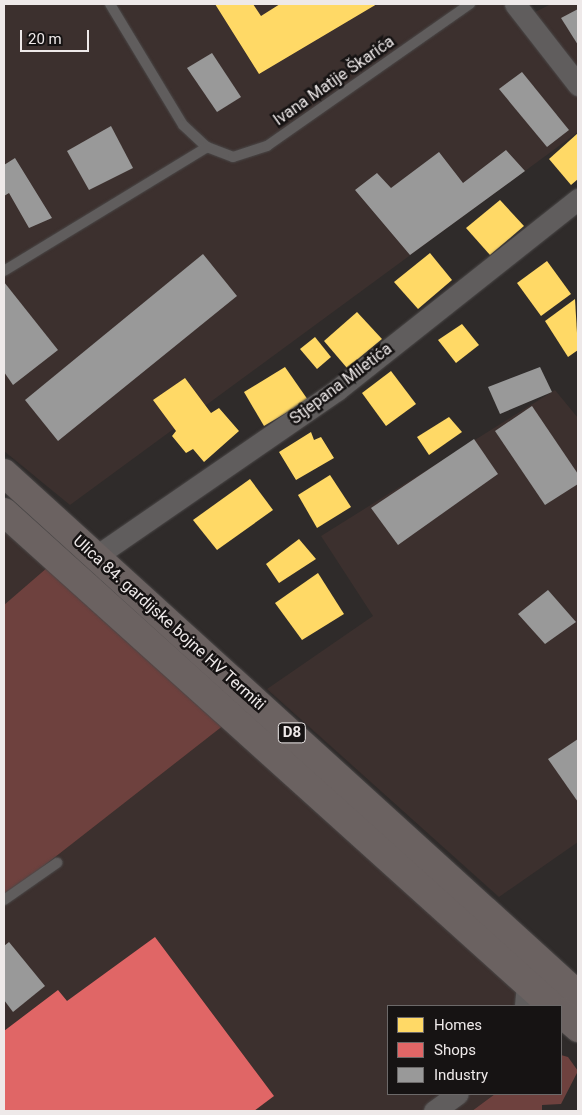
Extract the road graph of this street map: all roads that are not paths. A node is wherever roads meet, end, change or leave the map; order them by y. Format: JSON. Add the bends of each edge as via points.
{"nodes":[{"id":1,"x":110,"y":4,"type":"edge"},
{"id":2,"x":470,"y":4,"type":"edge"},
{"id":3,"x":515,"y":4,"type":"edge"},
{"id":4,"x":578,"y":85,"type":"edge"},
{"id":5,"x":207,"y":147,"type":"junction"},
{"id":6,"x":578,"y":199,"type":"edge"},
{"id":7,"x":4,"y":271,"type":"edge"},
{"id":8,"x":4,"y":473,"type":"edge"},
{"id":9,"x":4,"y":512,"type":"edge"},
{"id":10,"x":95,"y":557,"type":"junction"},
{"id":11,"x":57,"y":863,"type":"dead end"},
{"id":12,"x":4,"y":900,"type":"edge"},
{"id":13,"x":578,"y":995,"type":"edge"},
{"id":14,"x":526,"y":996,"type":"edge"},
{"id":15,"x":549,"y":1005,"type":"edge"},
{"id":16,"x":562,"y":1014,"type":"edge"},
{"id":17,"x":578,"y":1029,"type":"edge"},
{"id":18,"x":562,"y":1032,"type":"edge"},
{"id":19,"x":456,"y":1095,"type":"edge"},
{"id":20,"x":434,"y":1111,"type":"edge"}],
"edges":[{"from":1,"to":5,"type":"lane","name":"Ivana Matije Škarića","via":[[182,125]]},
{"from":2,"to":5,"type":"lane","name":"Ivana Matije Škarića","via":[[267,146],[233,157]]},
{"from":3,"to":4,"type":"street"},
{"from":5,"to":7,"type":"lane"},
{"from":6,"to":10,"type":"street","name":"Stjepana Miletića","via":[[337,390]]},
{"from":8,"to":10,"type":"main road","name":"Ulica 84. gardijske bojne HV Termiti","number":"D8"},
{"from":9,"to":14,"type":"main road","name":"Ulica 84. gardijske bojne HV Termiti","number":"D8","via":[[414,878]]},
{"from":10,"to":13,"type":"main road","name":"Ulica 84. gardijske bojne HV Termiti","number":"D8"},
{"from":11,"to":12,"type":"lane"},
{"from":14,"to":15,"type":"main road","name":"Ulica 84. gardijske bojne HV Termiti","number":"D8"},
{"from":16,"to":17,"type":"main road"},
{"from":17,"to":18,"type":"street"},
{"from":19,"to":20,"type":"street"}]}
